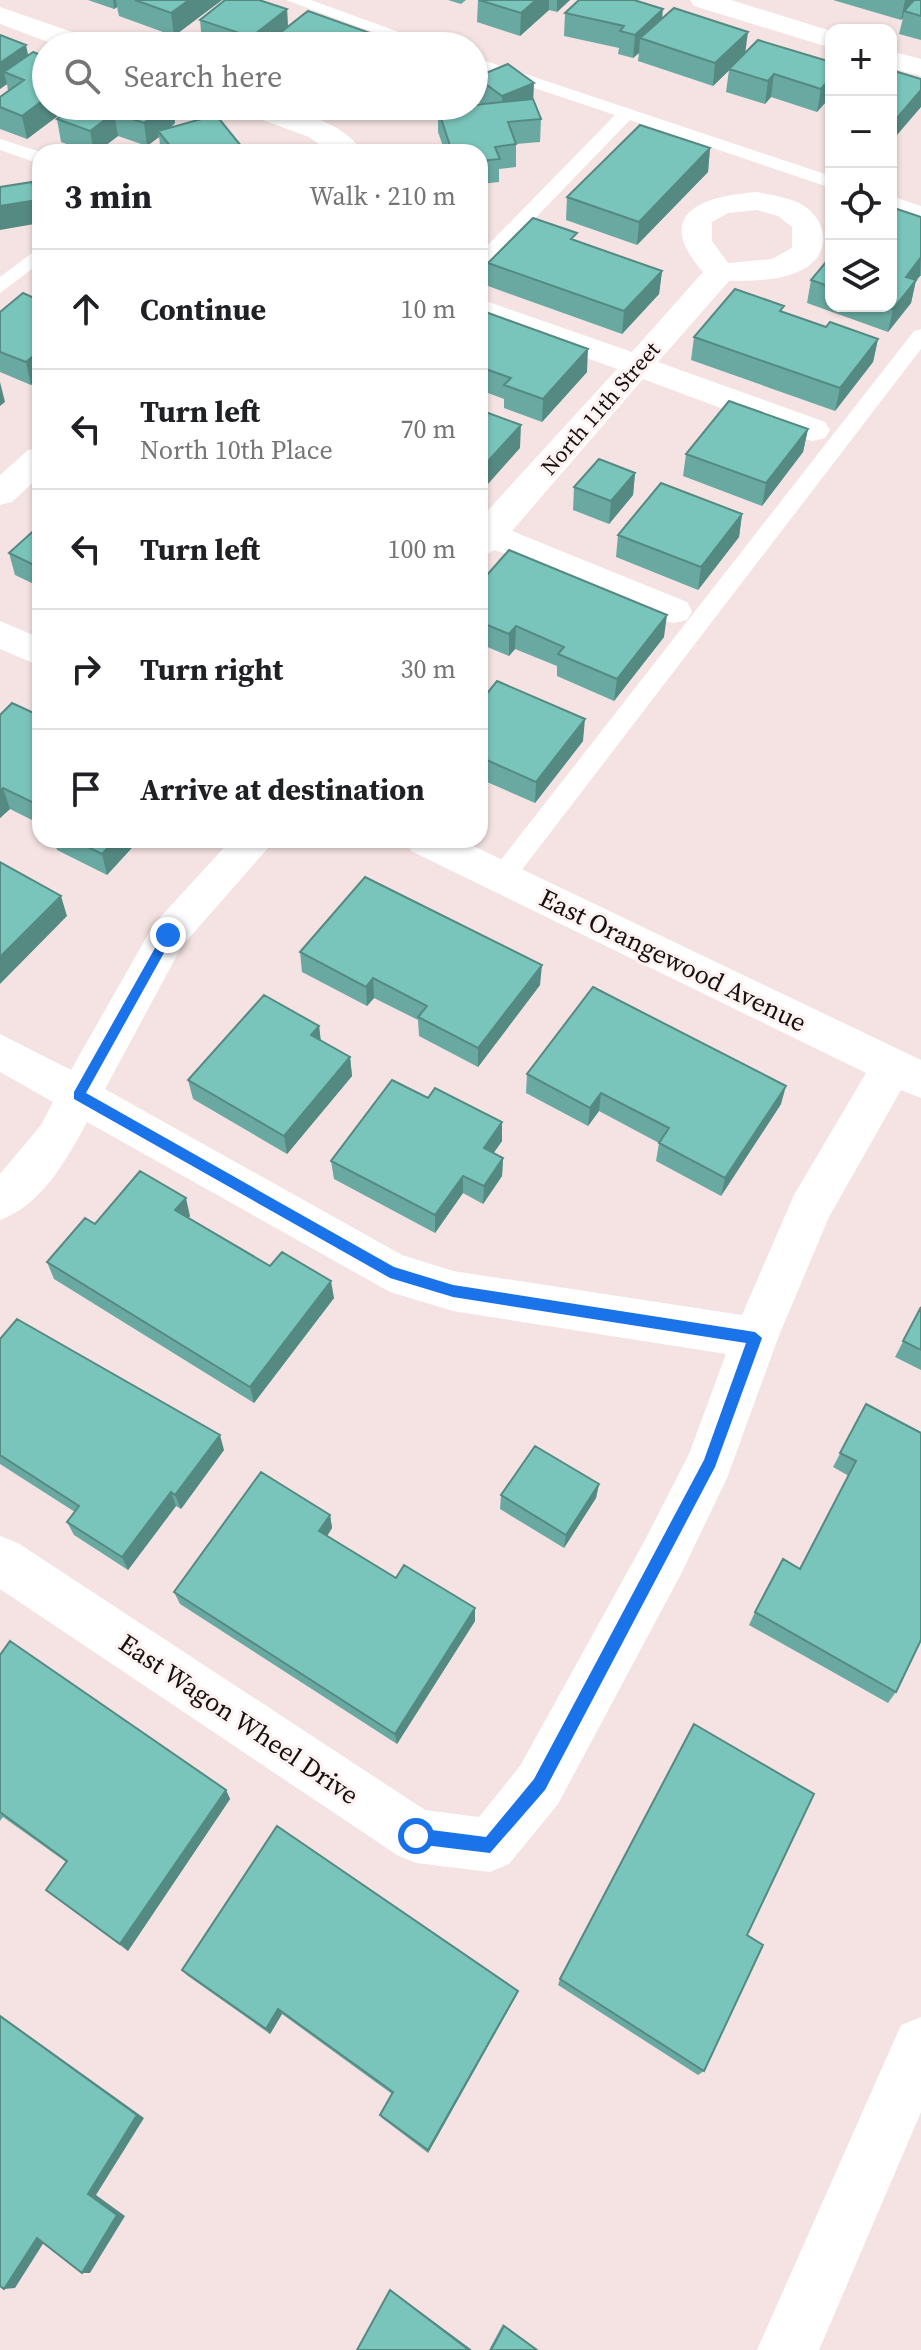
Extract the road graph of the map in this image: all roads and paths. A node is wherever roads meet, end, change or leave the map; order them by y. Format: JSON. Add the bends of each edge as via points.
{"nodes":[{"id":1,"x":294,"y":0,"type":"edge"},
{"id":2,"x":703,"y":0,"type":"edge"},
{"id":3,"x":0,"y":15,"type":"edge"},
{"id":4,"x":47,"y":32,"type":"edge"},
{"id":5,"x":387,"y":32,"type":"edge"},
{"id":6,"x":825,"y":38,"type":"edge"},
{"id":7,"x":897,"y":61,"type":"edge"},
{"id":8,"x":488,"y":67,"type":"edge"},
{"id":9,"x":921,"y":68,"type":"edge"},
{"id":10,"x":626,"y":114,"type":"junction"},
{"id":11,"x":289,"y":120,"type":"edge"},
{"id":12,"x":0,"y":144,"type":"edge"},
{"id":13,"x":338,"y":144,"type":"edge"},
{"id":14,"x":32,"y":155,"type":"edge"},
{"id":15,"x":825,"y":180,"type":"edge"},
{"id":16,"x":897,"y":204,"type":"edge"},
{"id":17,"x":921,"y":212,"type":"edge"},
{"id":18,"x":488,"y":256,"type":"edge"},
{"id":19,"x":32,"y":260,"type":"edge"},
{"id":20,"x":720,"y":272,"type":"dead end"},
{"id":21,"x":0,"y":287,"type":"edge"},
{"id":22,"x":488,"y":311,"type":"edge"},
{"id":23,"x":921,"y":335,"type":"edge"},
{"id":24,"x":636,"y":365,"type":"junction"},
{"id":25,"x":813,"y":430,"type":"dead end"},
{"id":26,"x":32,"y":465,"type":"edge"},
{"id":27,"x":0,"y":494,"type":"edge"},
{"id":28,"x":488,"y":531,"type":"edge"},
{"id":29,"x":488,"y":539,"type":"edge"},
{"id":30,"x":674,"y":611,"type":"dead end"},
{"id":31,"x":0,"y":634,"type":"edge"},
{"id":32,"x":32,"y":649,"type":"edge"},
{"id":33,"x":248,"y":848,"type":"edge"},
{"id":34,"x":442,"y":848,"type":"edge"},
{"id":35,"x":502,"y":877,"type":"junction"},
{"id":36,"x":0,"y":1051,"type":"edge"},
{"id":37,"x":907,"y":1073,"type":"edge"},
{"id":38,"x":79,"y":1095,"type":"junction"},
{"id":39,"x":0,"y":1201,"type":"edge"},
{"id":40,"x":755,"y":1338,"type":"junction"},
{"id":41,"x":0,"y":1560,"type":"edge"},
{"id":42,"x":921,"y":2045,"type":"edge"},
{"id":43,"x":788,"y":2350,"type":"edge"}],
"edges":[{"from":1,"to":5,"type":"lane"},
{"from":2,"to":6,"type":"street"},
{"from":3,"to":4,"type":"street"},
{"from":7,"to":9,"type":"street"},
{"from":8,"to":10,"type":"lane"},
{"from":10,"to":15,"type":"lane"},
{"from":10,"to":18,"type":"lane"},
{"from":11,"to":13,"type":"street"},
{"from":12,"to":14,"type":"lane"},
{"from":16,"to":17,"type":"lane"},
{"from":19,"to":21,"type":"lane"},
{"from":20,"to":24,"type":"street","name":"North 11th Street"},
{"from":22,"to":24,"type":"street"},
{"from":23,"to":35,"type":"lane"},
{"from":24,"to":25,"type":"street"},
{"from":24,"to":28,"type":"street","name":"North 11th Street"},
{"from":26,"to":27,"type":"street"},
{"from":29,"to":30,"type":"street"},
{"from":31,"to":32,"type":"street"},
{"from":33,"to":38,"type":"street","via":[[168,935]]},
{"from":34,"to":35,"type":"street","name":"East Orangewood Avenue"},
{"from":35,"to":37,"type":"street","name":"East Orangewood Avenue"},
{"from":36,"to":38,"type":"street"},
{"from":37,"to":40,"type":"street","via":[[810,1209]]},
{"from":38,"to":39,"type":"street","via":[[56,1138]]},
{"from":38,"to":40,"type":"street","via":[[390,1272],[453,1291]]},
{"from":40,"to":41,"type":"street","name":"East Wagon Wheel Drive","via":[[710,1462],[663,1557],[539,1785],[490,1845],[416,1836]]},
{"from":42,"to":43,"type":"street"}]}
